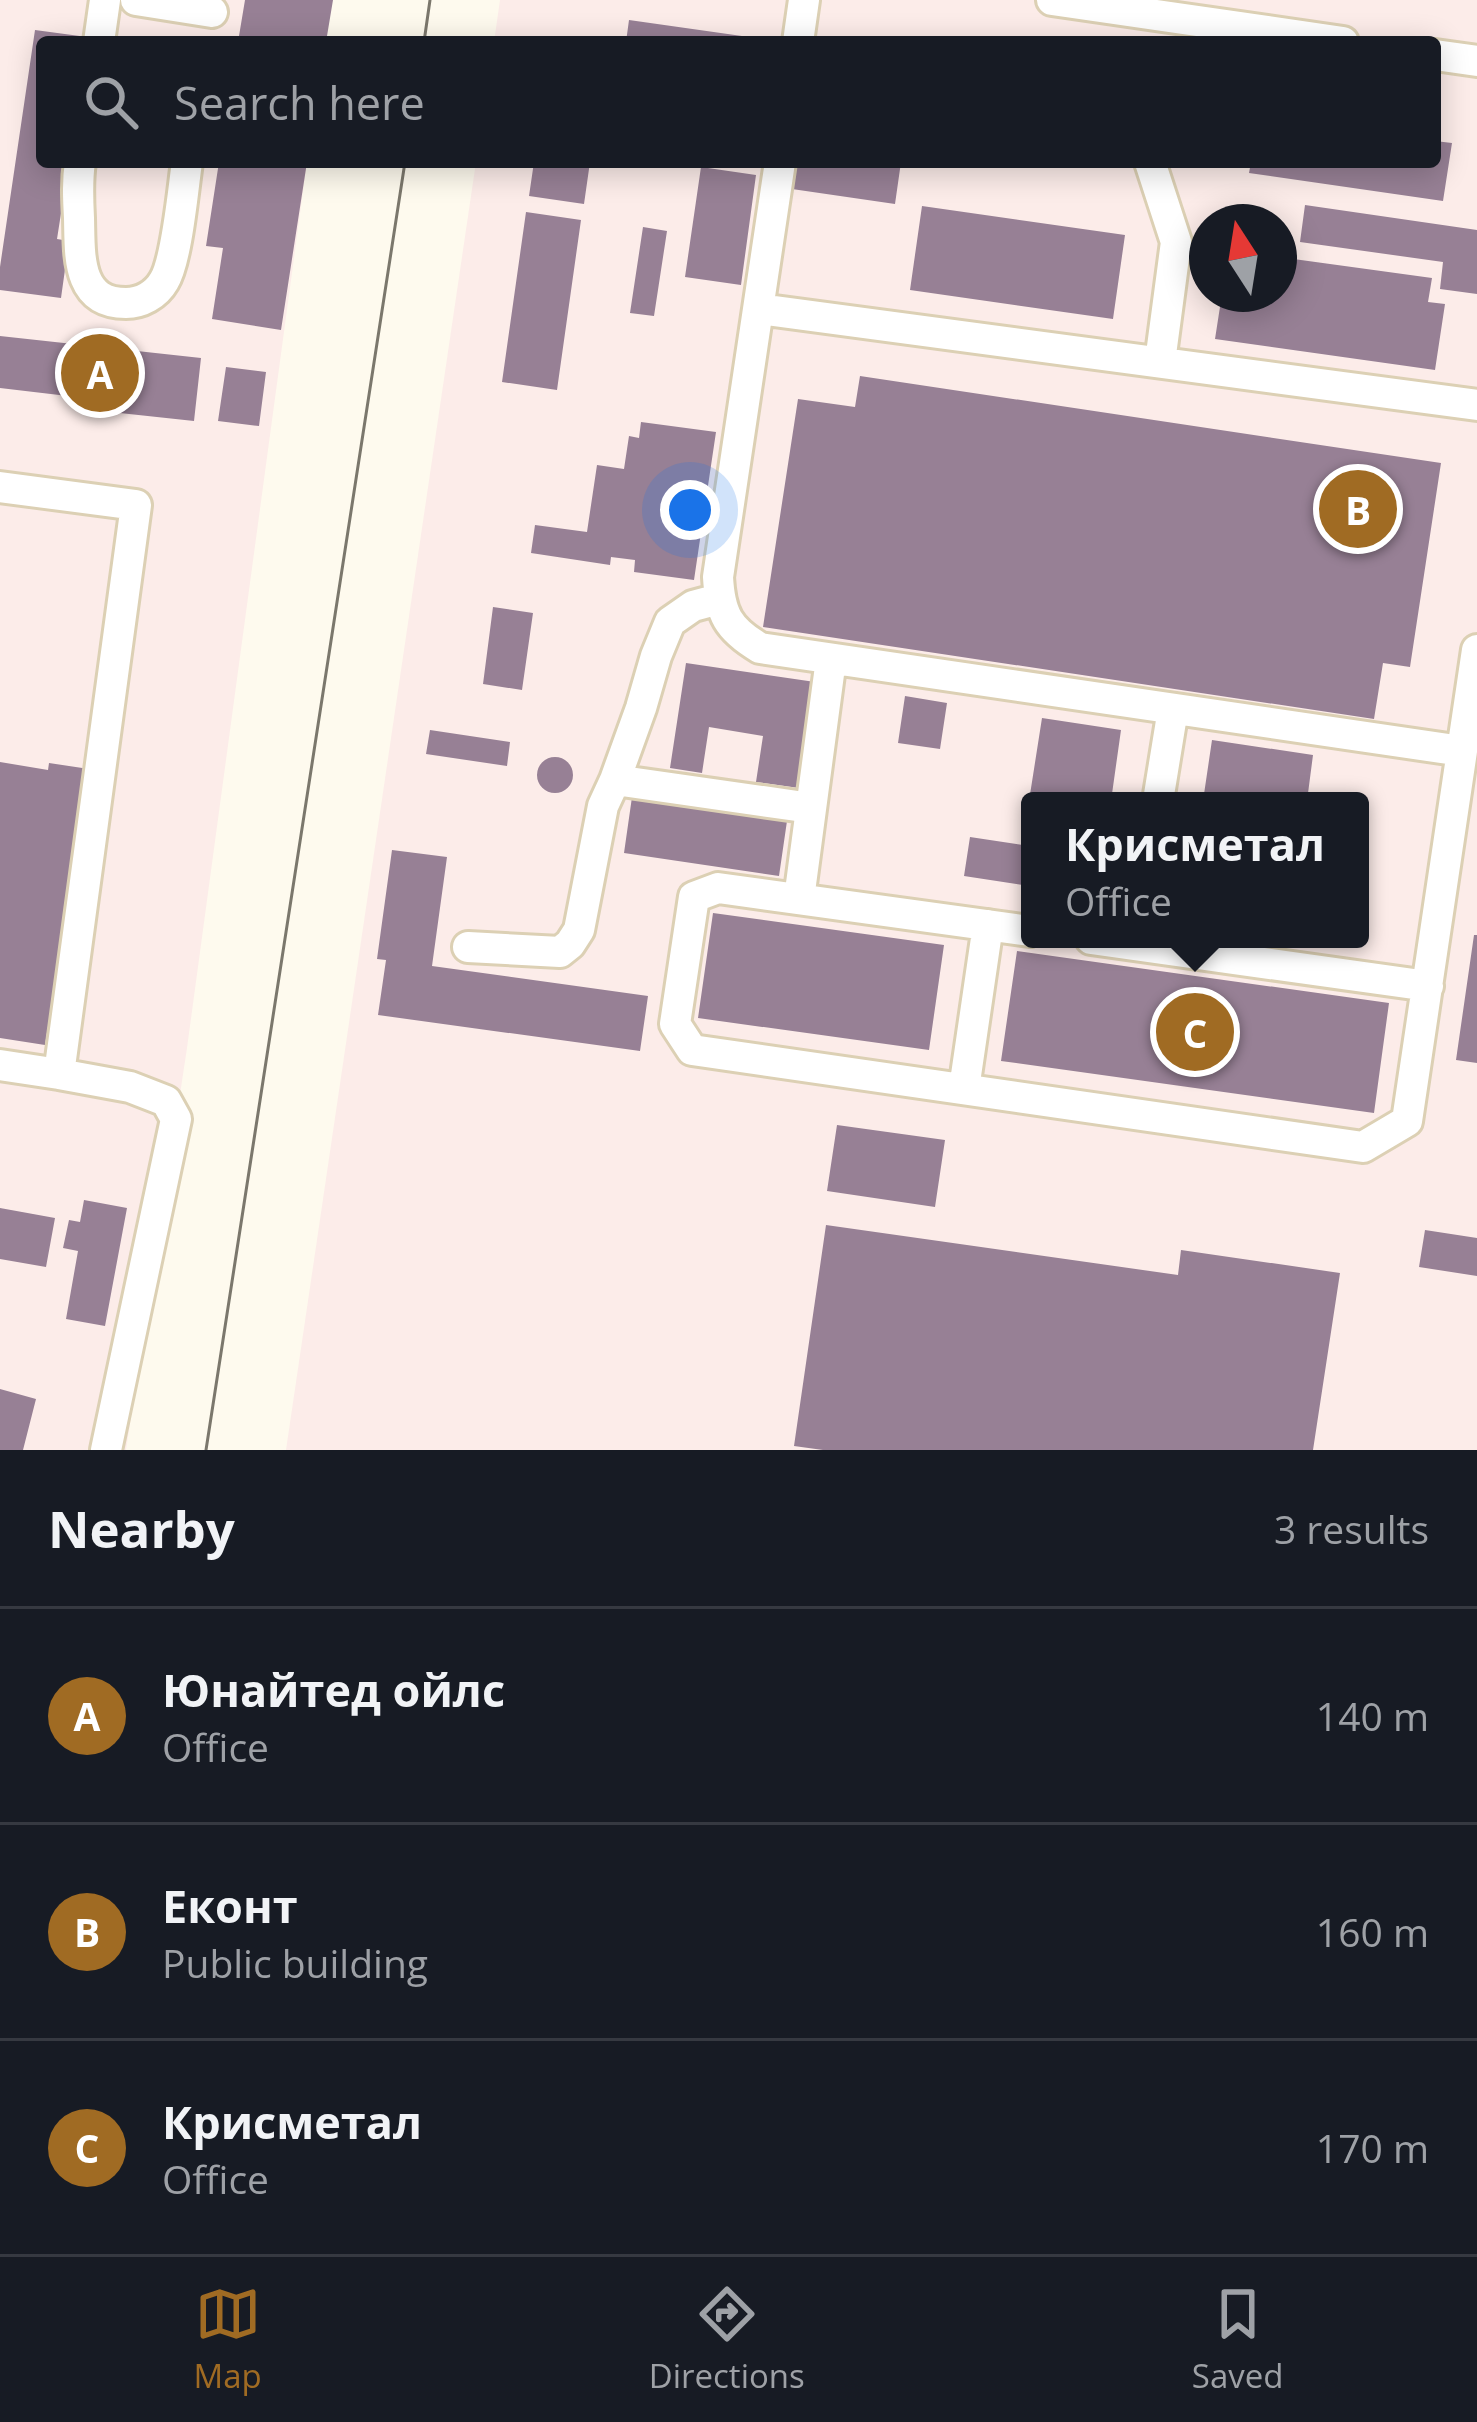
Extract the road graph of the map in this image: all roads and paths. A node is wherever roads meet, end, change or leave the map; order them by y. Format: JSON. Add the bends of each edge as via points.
{"nodes":[{"id":1,"x":105,"y":0,"type":"edge"},
{"id":2,"x":136,"y":0,"type":"edge"},
{"id":3,"x":804,"y":0,"type":"edge"},
{"id":4,"x":1052,"y":0,"type":"edge"},
{"id":5,"x":211,"y":18,"type":"edge"},
{"id":6,"x":1165,"y":29,"type":"edge"},
{"id":7,"x":100,"y":36,"type":"edge"},
{"id":8,"x":799,"y":36,"type":"edge"},
{"id":9,"x":1261,"y":36,"type":"edge"},
{"id":10,"x":1441,"y":57,"type":"edge"},
{"id":11,"x":1477,"y":62,"type":"edge"},
{"id":12,"x":79,"y":168,"type":"edge"},
{"id":13,"x":186,"y":168,"type":"edge"},
{"id":14,"x":780,"y":168,"type":"edge"},
{"id":15,"x":1152,"y":168,"type":"edge"},
{"id":16,"x":759,"y":308,"type":"junction"},
{"id":17,"x":1160,"y":362,"type":"junction"},
{"id":18,"x":1477,"y":404,"type":"edge"},
{"id":19,"x":0,"y":487,"type":"edge"},
{"id":20,"x":719,"y":599,"type":"junction"},
{"id":21,"x":1477,"y":650,"type":"edge"},
{"id":22,"x":831,"y":659,"type":"junction"},
{"id":23,"x":1173,"y":709,"type":"junction"},
{"id":24,"x":1462,"y":751,"type":"junction"},
{"id":25,"x":615,"y":780,"type":"junction"},
{"id":26,"x":1159,"y":792,"type":"edge"},
{"id":27,"x":811,"y":808,"type":"junction"},
{"id":28,"x":799,"y":899,"type":"junction"},
{"id":29,"x":988,"y":925,"type":"junction"},
{"id":30,"x":1021,"y":930,"type":"edge"},
{"id":31,"x":467,"y":946,"type":"dead end"},
{"id":32,"x":1176,"y":948,"type":"edge"},
{"id":33,"x":1428,"y":986,"type":"junction"},
{"id":34,"x":0,"y":1065,"type":"edge"},
{"id":35,"x":59,"y":1074,"type":"junction"},
{"id":36,"x":964,"y":1089,"type":"junction"},
{"id":37,"x":106,"y":1450,"type":"edge"}],
"edges":[{"from":1,"to":7,"type":"street"},
{"from":2,"to":5,"type":"street"},
{"from":3,"to":8,"type":"street"},
{"from":4,"to":6,"type":"street"},
{"from":6,"to":9,"type":"street"},
{"from":10,"to":11,"type":"street"},
{"from":12,"to":13,"type":"street","via":[[81,269],[101,297],[118,303],[136,303],[164,283]]},
{"from":14,"to":16,"type":"street"},
{"from":15,"to":17,"type":"street","via":[[1176,242]]},
{"from":16,"to":17,"type":"street"},
{"from":16,"to":20,"type":"street"},
{"from":17,"to":18,"type":"street"},
{"from":19,"to":35,"type":"street","via":[[136,505]]},
{"from":20,"to":22,"type":"street","via":[[741,637],[760,648]]},
{"from":20,"to":25,"type":"street","via":[[670,622]]},
{"from":21,"to":24,"type":"street"},
{"from":22,"to":23,"type":"street"},
{"from":22,"to":27,"type":"street"},
{"from":23,"to":24,"type":"street"},
{"from":23,"to":26,"type":"street"},
{"from":24,"to":33,"type":"street"},
{"from":25,"to":27,"type":"street"},
{"from":25,"to":31,"type":"street","via":[[570,944],[560,952]]},
{"from":27,"to":28,"type":"street"},
{"from":28,"to":29,"type":"street"},
{"from":28,"to":36,"type":"street","via":[[718,888],[694,897],[675,1024],[692,1050]]},
{"from":29,"to":30,"type":"street"},
{"from":29,"to":36,"type":"street"},
{"from":32,"to":33,"type":"street"},
{"from":33,"to":36,"type":"street","via":[[1407,1120],[1364,1147]]},
{"from":34,"to":35,"type":"street"},
{"from":35,"to":37,"type":"street","via":[[166,1101],[176,1119]]}]}
